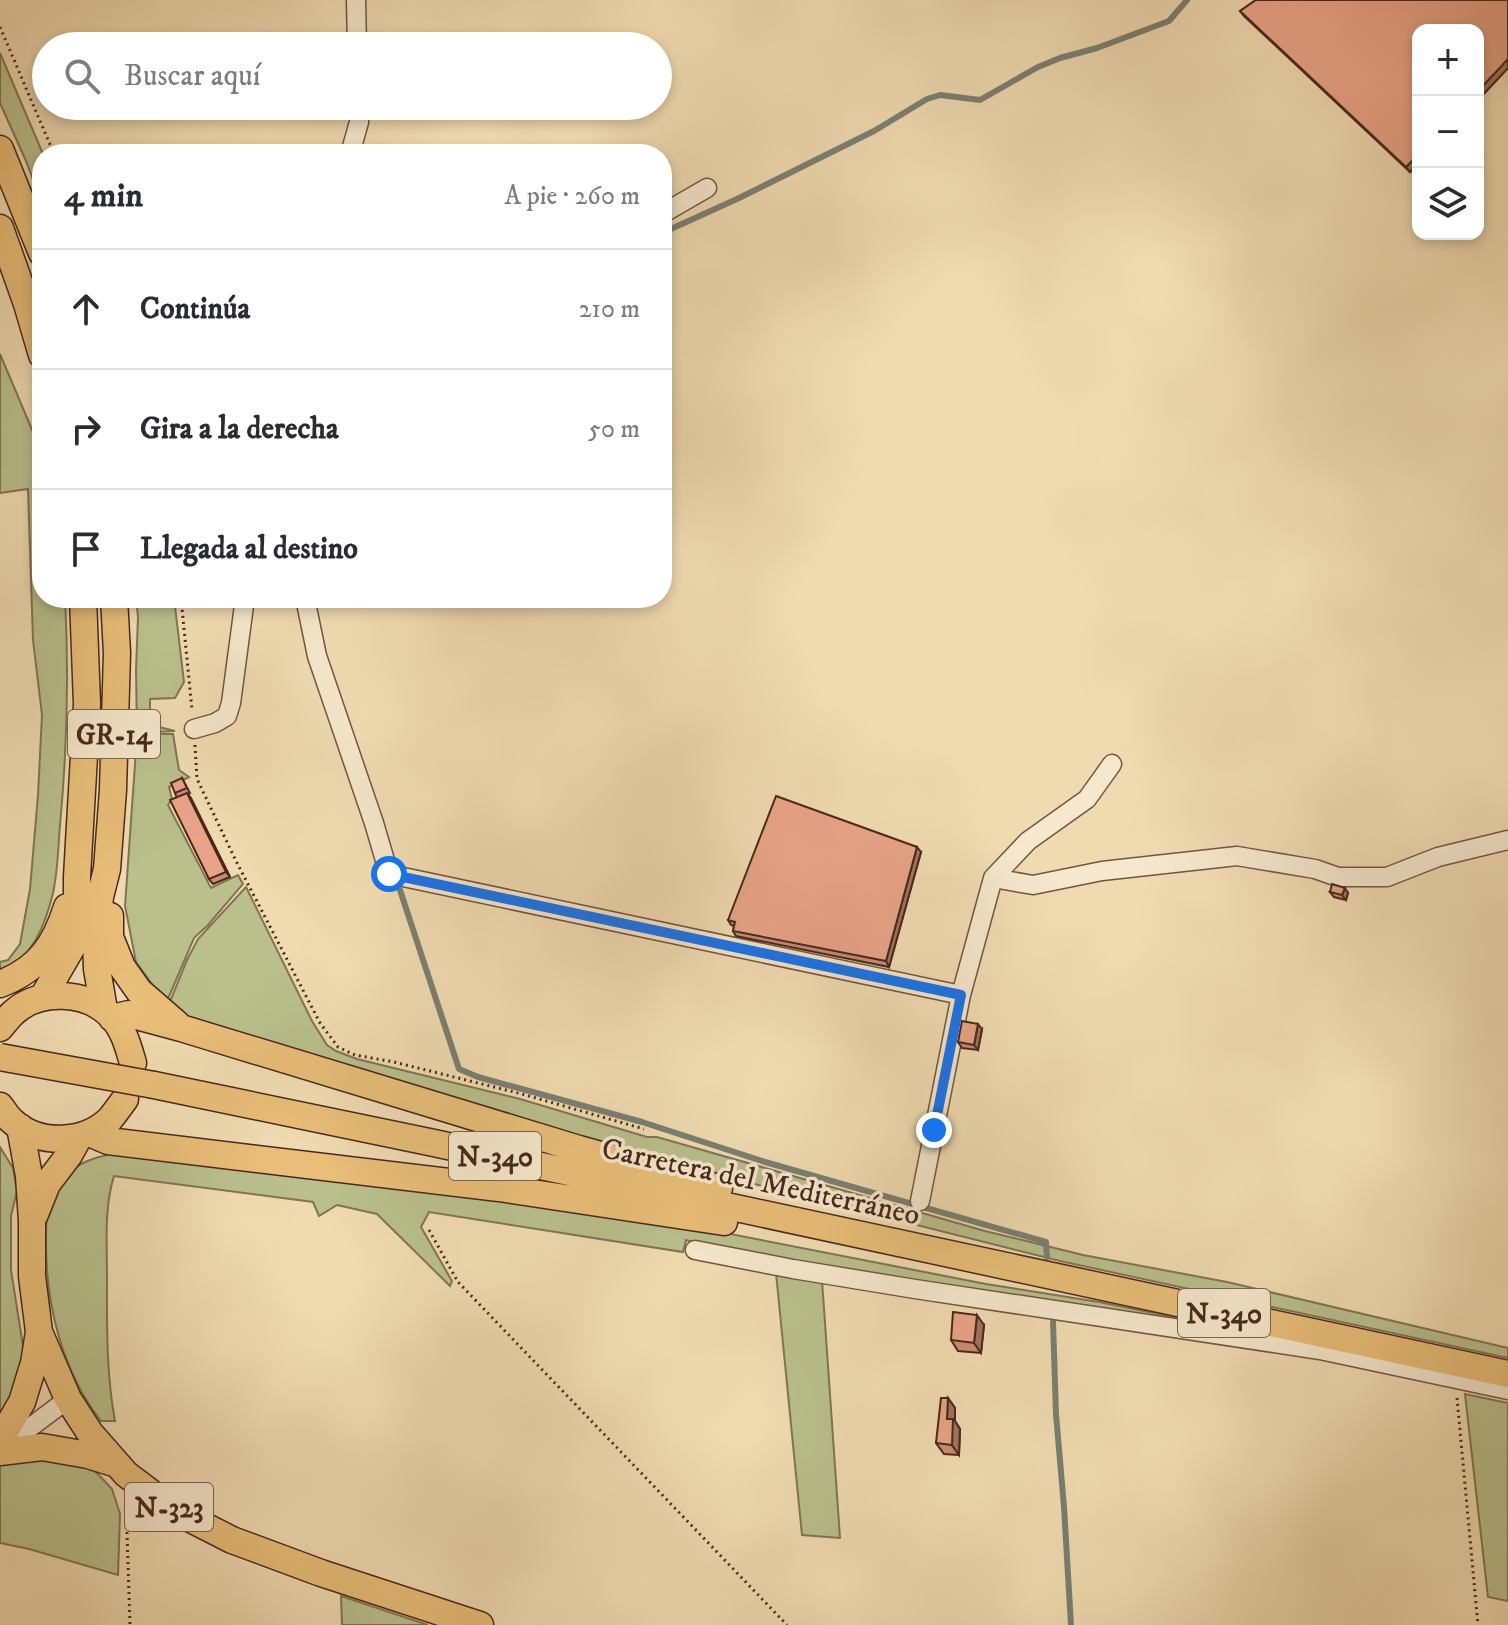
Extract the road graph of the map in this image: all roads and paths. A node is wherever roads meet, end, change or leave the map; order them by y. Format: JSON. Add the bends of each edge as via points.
{"nodes":[{"id":1,"x":356,"y":0,"type":"edge"},
{"id":2,"x":0,"y":27,"type":"edge"},
{"id":3,"x":357,"y":32,"type":"edge"},
{"id":4,"x":32,"y":102,"type":"edge"},
{"id":5,"x":40,"y":120,"type":"edge"},
{"id":6,"x":359,"y":120,"type":"edge"},
{"id":7,"x":50,"y":144,"type":"edge"},
{"id":8,"x":353,"y":144,"type":"edge"},
{"id":9,"x":0,"y":149,"type":"edge"},
{"id":10,"x":707,"y":188,"type":"dead end"},
{"id":11,"x":672,"y":208,"type":"edge"},
{"id":12,"x":0,"y":228,"type":"edge"},
{"id":13,"x":32,"y":228,"type":"edge"},
{"id":14,"x":32,"y":321,"type":"edge"},
{"id":15,"x":83,"y":608,"type":"edge"},
{"id":16,"x":115,"y":608,"type":"edge"},
{"id":17,"x":182,"y":608,"type":"edge"},
{"id":18,"x":244,"y":608,"type":"edge"},
{"id":19,"x":307,"y":608,"type":"edge"},
{"id":20,"x":194,"y":729,"type":"junction"},
{"id":21,"x":1112,"y":764,"type":"dead end"},
{"id":22,"x":1508,"y":840,"type":"edge"},
{"id":23,"x":107,"y":869,"type":"junction"},
{"id":24,"x":77,"y":877,"type":"junction"},
{"id":25,"x":993,"y":878,"type":"junction"},
{"id":26,"x":0,"y":984,"type":"edge"},
{"id":27,"x":0,"y":991,"type":"edge"},
{"id":28,"x":961,"y":995,"type":"junction"},
{"id":29,"x":39,"y":998,"type":"junction"},
{"id":30,"x":108,"y":1014,"type":"junction"},
{"id":31,"x":0,"y":1028,"type":"edge"},
{"id":32,"x":181,"y":1028,"type":"junction"},
{"id":33,"x":0,"y":1057,"type":"edge"},
{"id":34,"x":133,"y":1063,"type":"dead end"},
{"id":35,"x":125,"y":1099,"type":"dead end"},
{"id":36,"x":8,"y":1119,"type":"edge"},
{"id":37,"x":644,"y":1129,"type":"dead end"},
{"id":38,"x":84,"y":1135,"type":"junction"},
{"id":39,"x":920,"y":1201,"type":"dead end"},
{"id":40,"x":32,"y":1221,"type":"junction"},
{"id":41,"x":835,"y":1229,"type":"junction"},
{"id":42,"x":429,"y":1230,"type":"dead end"},
{"id":43,"x":695,"y":1250,"type":"dead end"},
{"id":44,"x":941,"y":1252,"type":"junction"},
{"id":45,"x":39,"y":1332,"type":"junction"},
{"id":46,"x":1508,"y":1374,"type":"edge"},
{"id":47,"x":1459,"y":1381,"type":"junction"},
{"id":48,"x":1508,"y":1390,"type":"edge"},
{"id":49,"x":68,"y":1399,"type":"junction"},
{"id":50,"x":0,"y":1440,"type":"edge"},
{"id":51,"x":0,"y":1451,"type":"edge"},
{"id":52,"x":121,"y":1469,"type":"junction"},
{"id":53,"x":130,"y":1625,"type":"edge"},
{"id":54,"x":480,"y":1625,"type":"edge"},
{"id":55,"x":787,"y":1625,"type":"edge"},
{"id":56,"x":1478,"y":1625,"type":"edge"}],
"edges":[{"from":1,"to":3,"type":"street"},
{"from":2,"to":4,"type":"path"},
{"from":5,"to":7,"type":"path"},
{"from":6,"to":8,"type":"street"},
{"from":9,"to":13,"type":"highway"},
{"from":10,"to":11,"type":"street"},
{"from":12,"to":14,"type":"highway"},
{"from":15,"to":24,"type":"highway","number":"GR-14","via":[[87,704]]},
{"from":16,"to":23,"type":"highway","number":"GR-14"},
{"from":17,"to":20,"type":"path"},
{"from":18,"to":20,"type":"street","via":[[227,716]]},
{"from":19,"to":28,"type":"street","via":[[317,656],[389,874]]},
{"from":20,"to":37,"type":"path","via":[[197,779],[320,1023],[338,1047]]},
{"from":21,"to":25,"type":"street","via":[[1087,799],[1028,841]]},
{"from":22,"to":25,"type":"street","via":[[1438,857],[1387,877],[1338,877],[1237,856],[1102,871],[1033,885]]},
{"from":23,"to":30,"type":"highway","via":[[96,935],[97,969]]},
{"from":23,"to":32,"type":"highway","via":[[110,937],[122,967],[139,991]]},
{"from":24,"to":26,"type":"highway","via":[[47,952]]},
{"from":24,"to":29,"type":"highway","via":[[75,938]]},
{"from":25,"to":28,"type":"street"},
{"from":27,"to":29,"type":"highway"},
{"from":28,"to":39,"type":"street"},
{"from":29,"to":30,"type":"highway","via":[[85,1000]]},
{"from":29,"to":31,"type":"highway","via":[[14,1011]]},
{"from":30,"to":32,"type":"highway"},
{"from":30,"to":34,"type":"highway","via":[[125,1037]]},
{"from":32,"to":44,"type":"highway","via":[[609,1157],[864,1220]]},
{"from":33,"to":41,"type":"highway","name":"Carretera del Mediterráneo","number":"N-340","bridge":true},
{"from":35,"to":38,"type":"highway","via":[[108,1121]]},
{"from":36,"to":38,"type":"highway","via":[[38,1136]]},
{"from":36,"to":40,"type":"highway","number":"N-323","via":[[29,1176]]},
{"from":38,"to":40,"type":"highway","number":"N-323","via":[[47,1184]]},
{"from":38,"to":41,"type":"highway","via":[[744,1225]]},
{"from":40,"to":45,"type":"highway","number":"N-323"},
{"from":41,"to":44,"type":"highway","name":"Carretera del Mediterráneo","number":"N-340"},
{"from":42,"to":55,"type":"path","via":[[458,1282]]},
{"from":43,"to":47,"type":"street","via":[[915,1289],[1283,1343]]},
{"from":44,"to":46,"type":"highway","name":"Carretera del Mediterráneo","number":"N-340"},
{"from":45,"to":49,"type":"highway","number":"N-323"},
{"from":45,"to":50,"type":"highway","via":[[22,1402]]},
{"from":47,"to":48,"type":"street"},
{"from":47,"to":56,"type":"path"},
{"from":49,"to":51,"type":"street"},
{"from":49,"to":52,"type":"highway","number":"N-323"},
{"from":51,"to":52,"type":"highway","via":[[42,1447],[88,1455]]},
{"from":52,"to":53,"type":"path"},
{"from":52,"to":54,"type":"highway","number":"N-323","via":[[175,1511],[232,1540]]}]}
